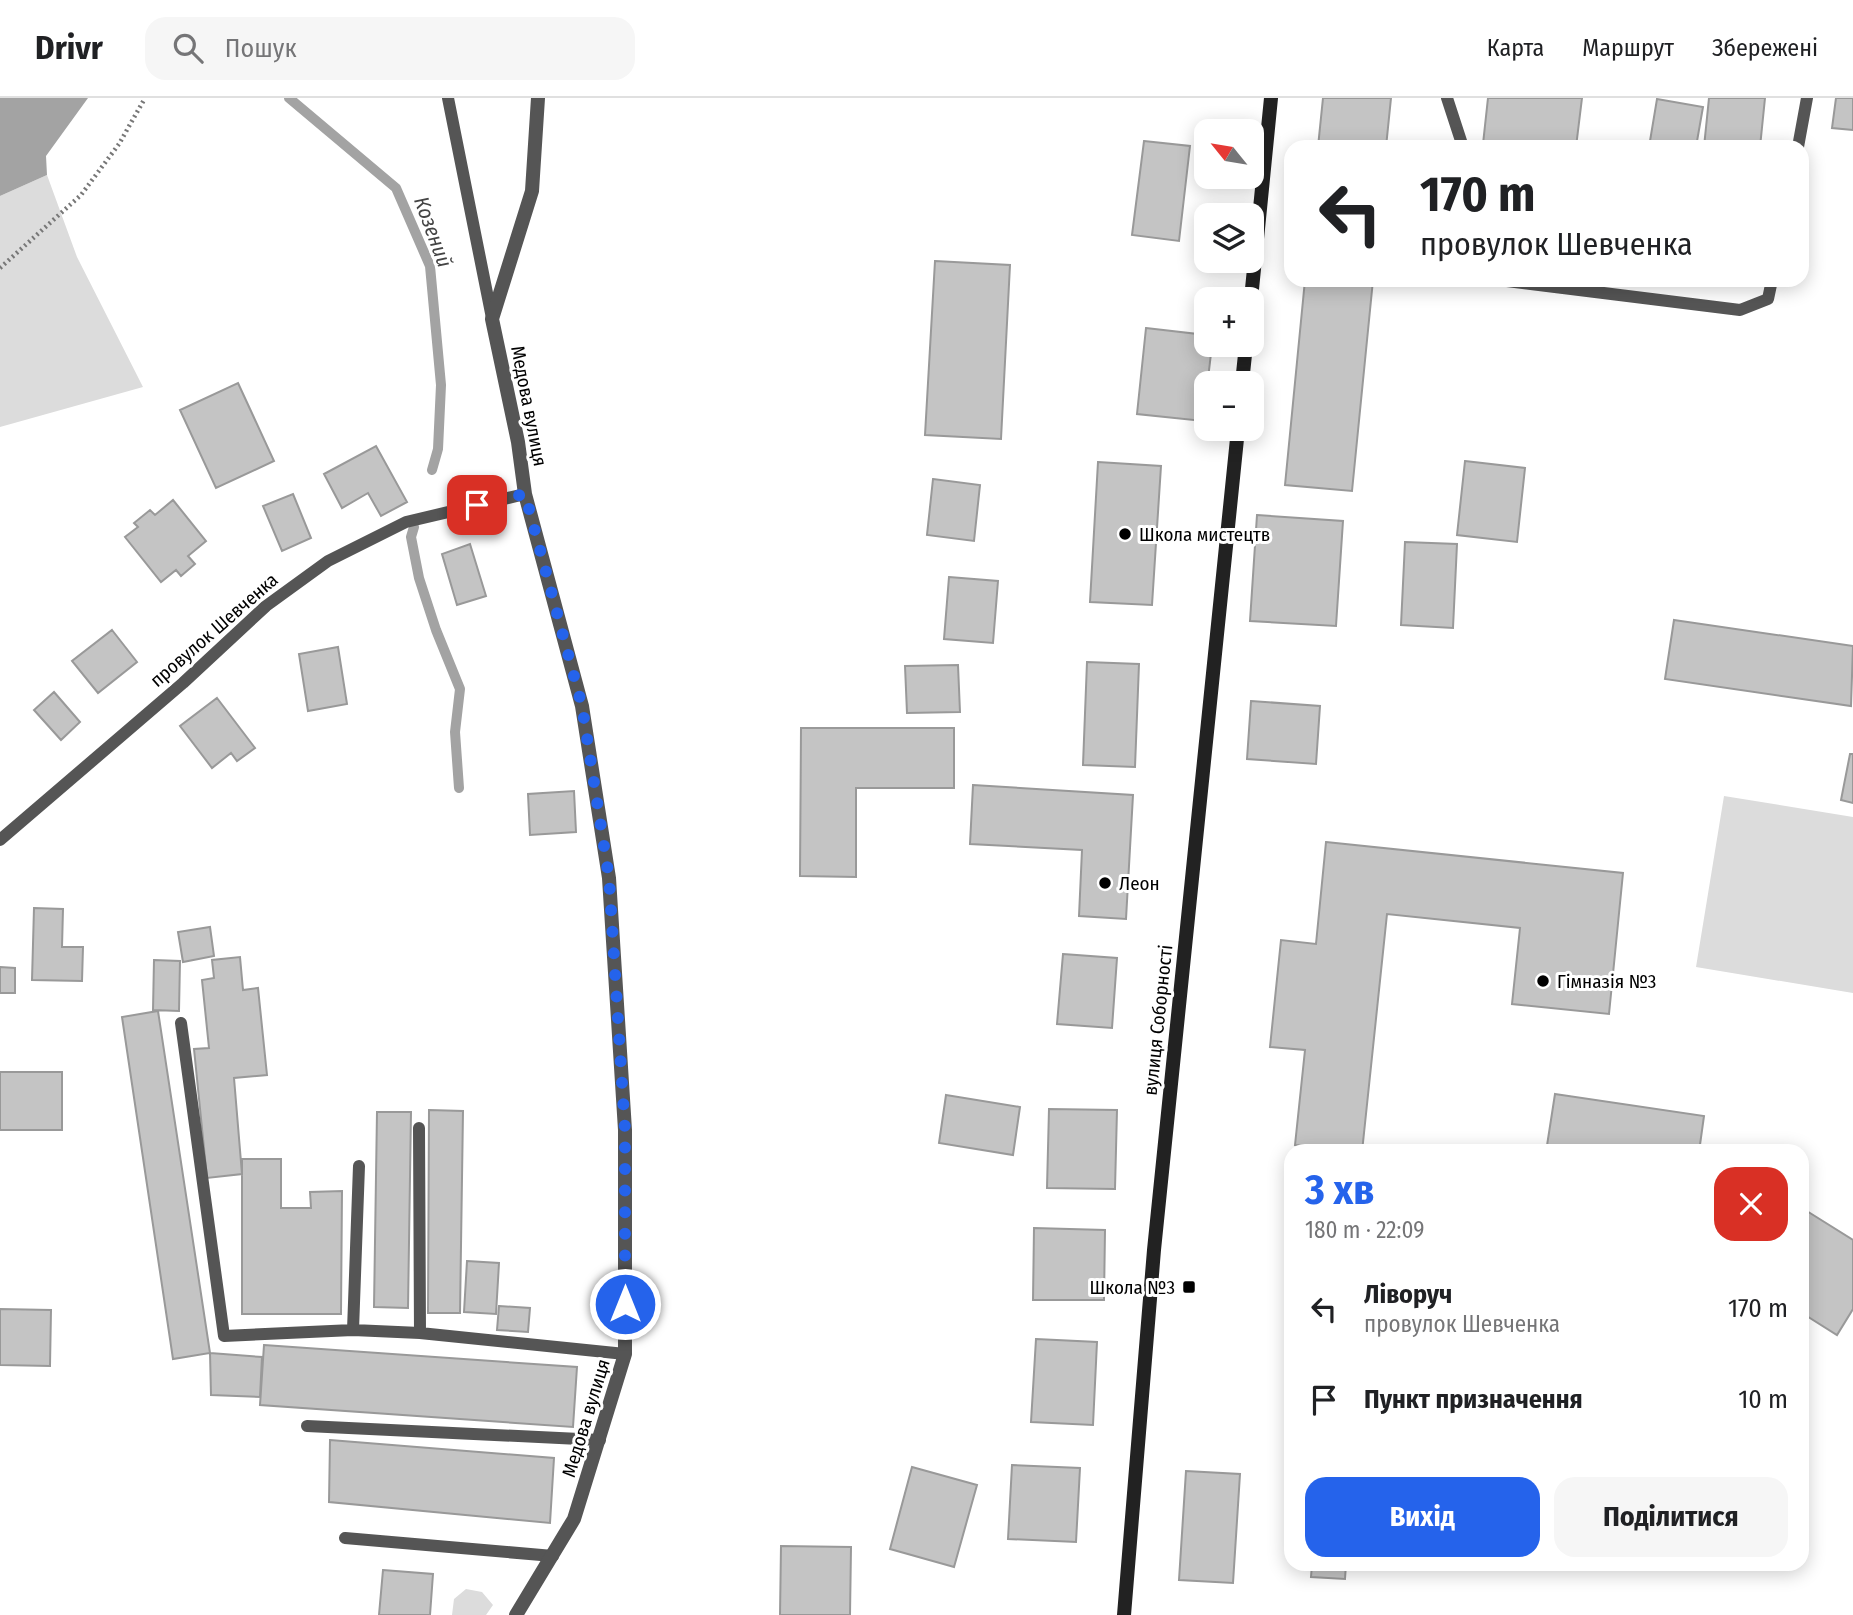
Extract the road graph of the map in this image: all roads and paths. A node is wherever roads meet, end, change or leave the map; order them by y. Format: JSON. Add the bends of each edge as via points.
{"nodes":[{"id":1,"x":145,"y":98,"type":"edge"},
{"id":2,"x":448,"y":98,"type":"edge"},
{"id":3,"x":538,"y":98,"type":"edge"},
{"id":4,"x":1271,"y":98,"type":"edge"},
{"id":5,"x":1447,"y":98,"type":"edge"},
{"id":6,"x":1807,"y":98,"type":"edge"},
{"id":7,"x":1461,"y":140,"type":"edge"},
{"id":8,"x":1799,"y":140,"type":"edge"},
{"id":9,"x":0,"y":268,"type":"edge"},
{"id":10,"x":1252,"y":287,"type":"edge"},
{"id":11,"x":1555,"y":287,"type":"edge"},
{"id":12,"x":1771,"y":287,"type":"edge"},
{"id":13,"x":492,"y":319,"type":"junction"},
{"id":14,"x":1236,"y":441,"type":"edge"},
{"id":15,"x":525,"y":494,"type":"junction"},
{"id":16,"x":0,"y":840,"type":"edge"},
{"id":17,"x":181,"y":1023,"type":"dead end"},
{"id":18,"x":419,"y":1128,"type":"dead end"},
{"id":19,"x":359,"y":1166,"type":"dead end"},
{"id":20,"x":353,"y":1329,"type":"junction"},
{"id":21,"x":420,"y":1333,"type":"junction"},
{"id":22,"x":625,"y":1354,"type":"junction"},
{"id":23,"x":307,"y":1426,"type":"dead end"},
{"id":24,"x":600,"y":1440,"type":"junction"},
{"id":25,"x":345,"y":1538,"type":"dead end"},
{"id":26,"x":553,"y":1556,"type":"junction"},
{"id":27,"x":516,"y":1615,"type":"edge"},
{"id":28,"x":1124,"y":1615,"type":"edge"}],
"edges":[{"from":1,"to":9,"type":"path","via":[[119,144],[81,195]]},
{"from":2,"to":13,"type":"lane","name":"Медова вулиця"},
{"from":3,"to":13,"type":"street","via":[[532,191]]},
{"from":4,"to":10,"type":"street"},
{"from":5,"to":7,"type":"lane"},
{"from":6,"to":8,"type":"lane"},
{"from":11,"to":12,"type":"lane","via":[[1740,310],[1768,299]]},
{"from":13,"to":15,"type":"street","name":"Медова вулиця"},
{"from":14,"to":28,"type":"street","name":"вулиця Соборності","via":[[1154,1250]]},
{"from":15,"to":16,"type":"lane","name":"провулок Шевченка","via":[[406,522],[328,561],[266,606]]},
{"from":15,"to":22,"type":"street","name":"Медова вулиця","via":[[582,706],[609,878],[625,1130]]},
{"from":17,"to":20,"type":"lane","via":[[224,1336]]},
{"from":18,"to":21,"type":"lane"},
{"from":19,"to":20,"type":"lane"},
{"from":20,"to":21,"type":"lane"},
{"from":21,"to":22,"type":"lane"},
{"from":22,"to":24,"type":"street","name":"Медова вулиця"},
{"from":23,"to":24,"type":"lane"},
{"from":24,"to":26,"type":"street","name":"Медова вулиця","via":[[574,1519]]},
{"from":25,"to":26,"type":"lane"},
{"from":26,"to":27,"type":"street","name":"Медова вулиця"}]}
